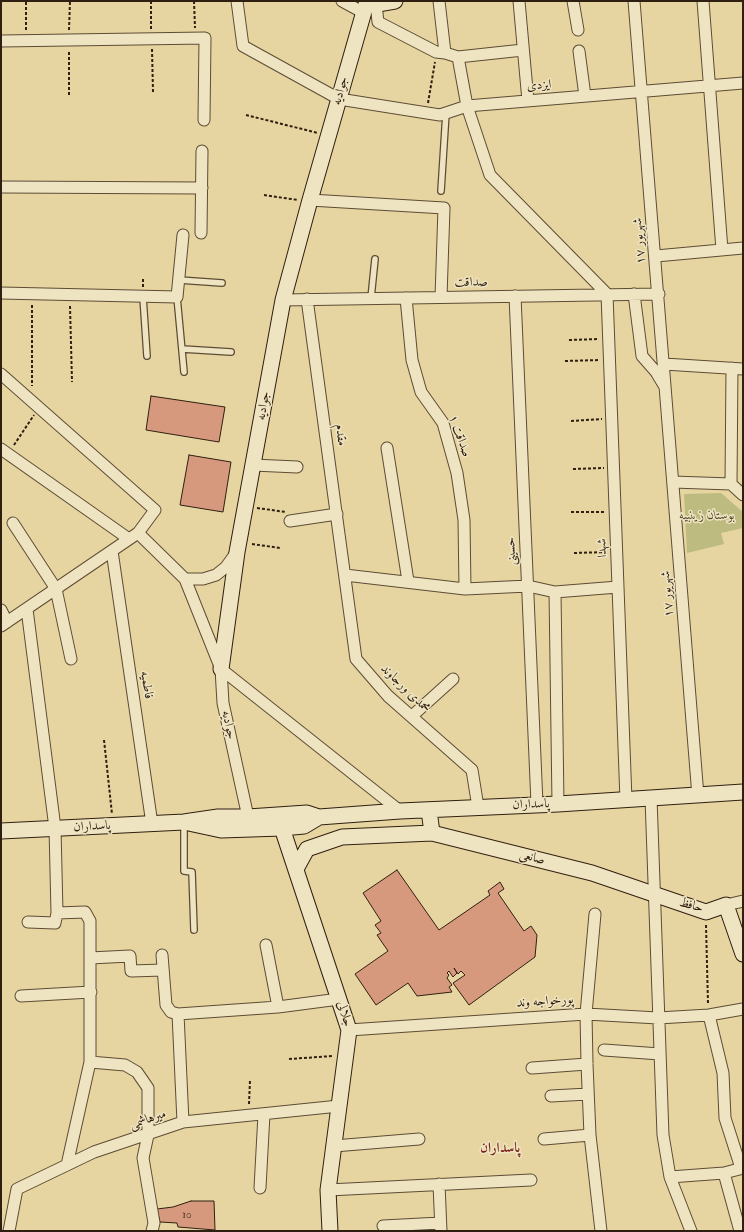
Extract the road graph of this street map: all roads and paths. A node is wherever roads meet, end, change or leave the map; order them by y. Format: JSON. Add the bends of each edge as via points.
{"nodes":[{"id":1,"x":26,"y":1,"type":"edge"},
{"id":2,"x":70,"y":1,"type":"edge"},
{"id":3,"x":151,"y":1,"type":"edge"},
{"id":4,"x":194,"y":1,"type":"edge"},
{"id":5,"x":237,"y":1,"type":"edge"},
{"id":6,"x":342,"y":1,"type":"edge"},
{"id":7,"x":395,"y":1,"type":"edge"},
{"id":8,"x":439,"y":1,"type":"edge"},
{"id":9,"x":519,"y":1,"type":"edge"},
{"id":10,"x":573,"y":1,"type":"edge"},
{"id":11,"x":634,"y":1,"type":"edge"},
{"id":12,"x":703,"y":1,"type":"edge"},
{"id":13,"x":368,"y":6,"type":"edge"},
{"id":14,"x":578,"y":30,"type":"dead end"},
{"id":15,"x":200,"y":38,"type":"junction"},
{"id":16,"x":151,"y":39,"type":"junction"},
{"id":17,"x":69,"y":40,"type":"junction"},
{"id":18,"x":1,"y":41,"type":"edge"},
{"id":19,"x":26,"y":41,"type":"junction"},
{"id":20,"x":523,"y":50,"type":"junction"},
{"id":21,"x":579,"y":51,"type":"dead end"},
{"id":22,"x":441,"y":53,"type":"junction"},
{"id":23,"x":458,"y":57,"type":"junction"},
{"id":24,"x":743,"y":83,"type":"edge"},
{"id":25,"x":710,"y":86,"type":"junction"},
{"id":26,"x":643,"y":91,"type":"junction"},
{"id":27,"x":153,"y":92,"type":"dead end"},
{"id":28,"x":69,"y":95,"type":"dead end"},
{"id":29,"x":585,"y":96,"type":"junction"},
{"id":30,"x":339,"y":99,"type":"junction"},
{"id":31,"x":528,"y":101,"type":"junction"},
{"id":32,"x":467,"y":106,"type":"junction"},
{"id":33,"x":427,"y":113,"type":"junction"},
{"id":34,"x":446,"y":113,"type":"junction"},
{"id":35,"x":246,"y":115,"type":"dead end"},
{"id":36,"x":204,"y":120,"type":"dead end"},
{"id":37,"x":328,"y":135,"type":"junction"},
{"id":38,"x":202,"y":151,"type":"dead end"},
{"id":39,"x":1,"y":187,"type":"edge"},
{"id":40,"x":202,"y":188,"type":"junction"},
{"id":41,"x":441,"y":191,"type":"dead end"},
{"id":42,"x":264,"y":195,"type":"dead end"},
{"id":43,"x":309,"y":200,"type":"junction"},
{"id":44,"x":202,"y":233,"type":"dead end"},
{"id":45,"x":183,"y":235,"type":"dead end"},
{"id":46,"x":743,"y":248,"type":"edge"},
{"id":47,"x":722,"y":250,"type":"junction"},
{"id":48,"x":656,"y":256,"type":"junction"},
{"id":49,"x":375,"y":259,"type":"dead end"},
{"id":50,"x":179,"y":280,"type":"junction"},
{"id":51,"x":222,"y":283,"type":"dead end"},
{"id":52,"x":1,"y":293,"type":"edge"},
{"id":53,"x":32,"y":294,"type":"junction"},
{"id":54,"x":70,"y":294,"type":"junction"},
{"id":55,"x":607,"y":294,"type":"junction"},
{"id":56,"x":634,"y":294,"type":"junction"},
{"id":57,"x":659,"y":294,"type":"junction"},
{"id":58,"x":143,"y":296,"type":"junction"},
{"id":59,"x":515,"y":296,"type":"junction"},
{"id":60,"x":177,"y":297,"type":"junction"},
{"id":61,"x":441,"y":297,"type":"junction"},
{"id":62,"x":370,"y":298,"type":"junction"},
{"id":63,"x":406,"y":298,"type":"junction"},
{"id":64,"x":307,"y":299,"type":"junction"},
{"id":65,"x":283,"y":300,"type":"junction"},
{"id":66,"x":609,"y":338,"type":"junction"},
{"id":67,"x":569,"y":340,"type":"dead end"},
{"id":68,"x":182,"y":349,"type":"junction"},
{"id":69,"x":231,"y":352,"type":"dead end"},
{"id":70,"x":147,"y":356,"type":"dead end"},
{"id":71,"x":610,"y":360,"type":"junction"},
{"id":72,"x":565,"y":361,"type":"dead end"},
{"id":73,"x":664,"y":364,"type":"junction"},
{"id":74,"x":732,"y":368,"type":"junction"},
{"id":75,"x":743,"y":369,"type":"edge"},
{"id":76,"x":184,"y":372,"type":"dead end"},
{"id":77,"x":1,"y":374,"type":"edge"},
{"id":78,"x":72,"y":382,"type":"dead end"},
{"id":79,"x":32,"y":387,"type":"dead end"},
{"id":80,"x":666,"y":389,"type":"junction"},
{"id":81,"x":39,"y":408,"type":"junction"},
{"id":82,"x":612,"y":419,"type":"junction"},
{"id":83,"x":571,"y":421,"type":"dead end"},
{"id":84,"x":387,"y":448,"type":"dead end"},
{"id":85,"x":4,"y":451,"type":"edge"},
{"id":86,"x":253,"y":465,"type":"junction"},
{"id":87,"x":297,"y":467,"type":"dead end"},
{"id":88,"x":614,"y":468,"type":"junction"},
{"id":89,"x":573,"y":469,"type":"dead end"},
{"id":90,"x":674,"y":482,"type":"junction"},
{"id":91,"x":731,"y":484,"type":"junction"},
{"id":92,"x":743,"y":495,"type":"edge"},
{"id":93,"x":246,"y":506,"type":"junction"},
{"id":94,"x":571,"y":512,"type":"dead end"},
{"id":95,"x":616,"y":512,"type":"junction"},
{"id":96,"x":337,"y":514,"type":"junction"},
{"id":97,"x":289,"y":516,"type":"joint"},
{"id":98,"x":13,"y":523,"type":"dead end"},
{"id":99,"x":134,"y":536,"type":"junction"},
{"id":100,"x":238,"y":547,"type":"junction"},
{"id":101,"x":280,"y":548,"type":"dead end"},
{"id":102,"x":112,"y":551,"type":"junction"},
{"id":103,"x":617,"y":551,"type":"junction"},
{"id":104,"x":574,"y":553,"type":"dead end"},
{"id":105,"x":345,"y":575,"type":"junction"},
{"id":106,"x":185,"y":578,"type":"junction"},
{"id":107,"x":408,"y":582,"type":"junction"},
{"id":108,"x":528,"y":586,"type":"junction"},
{"id":109,"x":618,"y":587,"type":"junction"},
{"id":110,"x":56,"y":589,"type":"junction"},
{"id":111,"x":465,"y":589,"type":"junction"},
{"id":112,"x":555,"y":592,"type":"junction"},
{"id":113,"x":27,"y":609,"type":"junction"},
{"id":114,"x":1,"y":610,"type":"edge"},
{"id":115,"x":4,"y":624,"type":"edge"},
{"id":116,"x":71,"y":658,"type":"dead end"},
{"id":117,"x":220,"y":669,"type":"junction"},
{"id":118,"x":453,"y":679,"type":"dead end"},
{"id":119,"x":412,"y":716,"type":"junction"},
{"id":120,"x":104,"y":740,"type":"dead end"},
{"id":121,"x":743,"y":792,"type":"edge"},
{"id":122,"x":698,"y":796,"type":"junction"},
{"id":123,"x":651,"y":798,"type":"junction"},
{"id":124,"x":626,"y":800,"type":"junction"},
{"id":125,"x":537,"y":804,"type":"junction"},
{"id":126,"x":558,"y":804,"type":"junction"},
{"id":127,"x":478,"y":807,"type":"junction"},
{"id":128,"x":429,"y":810,"type":"junction"},
{"id":129,"x":400,"y":811,"type":"junction"},
{"id":130,"x":248,"y":817,"type":"junction"},
{"id":131,"x":319,"y":817,"type":"junction"},
{"id":132,"x":184,"y":822,"type":"junction"},
{"id":133,"x":152,"y":824,"type":"junction"},
{"id":134,"x":113,"y":826,"type":"junction"},
{"id":135,"x":55,"y":828,"type":"junction"},
{"id":136,"x":282,"y":828,"type":"junction"},
{"id":137,"x":1,"y":831,"type":"edge"},
{"id":138,"x":432,"y":833,"type":"junction"},
{"id":139,"x":296,"y":869,"type":"junction"},
{"id":140,"x":653,"y":894,"type":"junction"},
{"id":141,"x":743,"y":901,"type":"edge"},
{"id":142,"x":726,"y":905,"type":"junction"},
{"id":143,"x":706,"y":912,"type":"junction"},
{"id":144,"x":57,"y":913,"type":"junction"},
{"id":145,"x":594,"y":914,"type":"dead end"},
{"id":146,"x":28,"y":922,"type":"dead end"},
{"id":147,"x":194,"y":930,"type":"dead end"},
{"id":148,"x":266,"y":944,"type":"dead end"},
{"id":149,"x":743,"y":954,"type":"edge"},
{"id":150,"x":162,"y":955,"type":"dead end"},
{"id":151,"x":90,"y":958,"type":"junction"},
{"id":152,"x":163,"y":970,"type":"junction"},
{"id":153,"x":91,"y":992,"type":"junction"},
{"id":154,"x":21,"y":996,"type":"dead end"},
{"id":155,"x":339,"y":999,"type":"junction"},
{"id":156,"x":278,"y":1007,"type":"junction"},
{"id":157,"x":743,"y":1009,"type":"edge"},
{"id":158,"x":178,"y":1014,"type":"junction"},
{"id":159,"x":586,"y":1014,"type":"junction"},
{"id":160,"x":709,"y":1015,"type":"junction"},
{"id":161,"x":658,"y":1018,"type":"junction"},
{"id":162,"x":349,"y":1030,"type":"junction"},
{"id":163,"x":604,"y":1050,"type":"dead end"},
{"id":164,"x":660,"y":1054,"type":"junction"},
{"id":165,"x":346,"y":1056,"type":"junction"},
{"id":166,"x":289,"y":1059,"type":"dead end"},
{"id":167,"x":90,"y":1062,"type":"junction"},
{"id":168,"x":587,"y":1064,"type":"junction"},
{"id":169,"x":532,"y":1068,"type":"dead end"},
{"id":170,"x":250,"y":1080,"type":"dead end"},
{"id":171,"x":588,"y":1094,"type":"junction"},
{"id":172,"x":551,"y":1096,"type":"dead end"},
{"id":173,"x":339,"y":1106,"type":"junction"},
{"id":174,"x":264,"y":1114,"type":"junction"},
{"id":175,"x":249,"y":1116,"type":"junction"},
{"id":176,"x":183,"y":1122,"type":"junction"},
{"id":177,"x":148,"y":1135,"type":"junction"},
{"id":178,"x":590,"y":1135,"type":"junction"},
{"id":179,"x":419,"y":1139,"type":"dead end"},
{"id":180,"x":544,"y":1139,"type":"dead end"},
{"id":181,"x":334,"y":1146,"type":"junction"},
{"id":182,"x":67,"y":1165,"type":"junction"},
{"id":183,"x":742,"y":1168,"type":"edge"},
{"id":184,"x":724,"y":1174,"type":"junction"},
{"id":185,"x":670,"y":1177,"type":"junction"},
{"id":186,"x":531,"y":1180,"type":"dead end"},
{"id":187,"x":439,"y":1184,"type":"junction"},
{"id":188,"x":260,"y":1188,"type":"dead end"},
{"id":189,"x":328,"y":1190,"type":"junction"},
{"id":190,"x":383,"y":1226,"type":"dead end"},
{"id":191,"x":440,"y":1227,"type":"edge"},
{"id":192,"x":9,"y":1231,"type":"edge"},
{"id":193,"x":152,"y":1231,"type":"edge"},
{"id":194,"x":330,"y":1231,"type":"edge"},
{"id":195,"x":601,"y":1231,"type":"edge"},
{"id":196,"x":691,"y":1231,"type":"edge"},
{"id":197,"x":740,"y":1231,"type":"edge"}],
"edges":[{"from":1,"to":19,"type":"path"},
{"from":2,"to":17,"type":"path"},
{"from":3,"to":16,"type":"path"},
{"from":4,"to":15,"type":"path"},
{"from":5,"to":30,"type":"street","name":"ایزدی","via":[[243,46]]},
{"from":6,"to":13,"type":"street"},
{"from":7,"to":13,"type":"main road"},
{"from":8,"to":22,"type":"street"},
{"from":9,"to":20,"type":"street"},
{"from":10,"to":14,"type":"street"},
{"from":11,"to":26,"type":"street","name":"۱۷ شهریور"},
{"from":12,"to":25,"type":"street"},
{"from":13,"to":22,"type":"street","via":[[378,22]]},
{"from":13,"to":30,"type":"main road","name":"جوادیه"},
{"from":15,"to":16,"type":"street"},
{"from":15,"to":36,"type":"street"},
{"from":16,"to":17,"type":"street"},
{"from":16,"to":27,"type":"path"},
{"from":17,"to":19,"type":"street"},
{"from":17,"to":28,"type":"path"},
{"from":18,"to":19,"type":"street"},
{"from":20,"to":23,"type":"street"},
{"from":20,"to":31,"type":"street"},
{"from":21,"to":29,"type":"street"},
{"from":22,"to":23,"type":"street"},
{"from":22,"to":33,"type":"path"},
{"from":23,"to":32,"type":"street"},
{"from":24,"to":25,"type":"street","name":"ایزدی"},
{"from":25,"to":26,"type":"street","name":"ایزدی"},
{"from":25,"to":47,"type":"street"},
{"from":26,"to":29,"type":"street","name":"ایزدی"},
{"from":26,"to":48,"type":"street","name":"۱۷ شهریور"},
{"from":29,"to":31,"type":"street","name":"ایزدی"},
{"from":30,"to":33,"type":"street","name":"ایزدی"},
{"from":30,"to":37,"type":"main road","name":"جوادیه"},
{"from":31,"to":32,"type":"street","name":"ایزدی"},
{"from":32,"to":34,"type":"street","name":"ایزدی"},
{"from":32,"to":55,"type":"street","via":[[490,175]]},
{"from":33,"to":34,"type":"street","name":"ایزدی"},
{"from":34,"to":41,"type":"lane"},
{"from":35,"to":37,"type":"path"},
{"from":37,"to":43,"type":"main road","name":"جوادیه"},
{"from":38,"to":40,"type":"street"},
{"from":39,"to":40,"type":"street"},
{"from":40,"to":44,"type":"street"},
{"from":42,"to":43,"type":"path"},
{"from":43,"to":61,"type":"street","via":[[444,208]]},
{"from":43,"to":65,"type":"main road","name":"جوادیه"},
{"from":45,"to":50,"type":"street"},
{"from":46,"to":47,"type":"street"},
{"from":47,"to":48,"type":"street"},
{"from":48,"to":57,"type":"street","name":"۱۷ شهریور"},
{"from":49,"to":62,"type":"lane"},
{"from":50,"to":51,"type":"lane"},
{"from":50,"to":60,"type":"street"},
{"from":52,"to":53,"type":"street"},
{"from":53,"to":54,"type":"street"},
{"from":53,"to":79,"type":"path"},
{"from":54,"to":58,"type":"street"},
{"from":54,"to":78,"type":"path"},
{"from":55,"to":56,"type":"street","name":"صداقت"},
{"from":55,"to":59,"type":"street","name":"صداقت"},
{"from":55,"to":66,"type":"street","name":"شهدا"},
{"from":56,"to":57,"type":"street","name":"صداقت"},
{"from":56,"to":80,"type":"street","name":"۱۷ شهریور","via":[[642,356]]},
{"from":57,"to":73,"type":"street","name":"۱۷ شهریور"},
{"from":58,"to":60,"type":"street"},
{"from":58,"to":70,"type":"lane"},
{"from":59,"to":61,"type":"street","name":"صداقت"},
{"from":59,"to":108,"type":"street","name":"حسینی"},
{"from":60,"to":68,"type":"lane"},
{"from":61,"to":63,"type":"street","name":"صداقت"},
{"from":62,"to":63,"type":"street","name":"صداقت"},
{"from":62,"to":64,"type":"street","name":"صداقت"},
{"from":63,"to":111,"type":"street","name":"صداقت ۱","via":[[412,360],[421,392],[443,423],[457,473],[464,520]]},
{"from":64,"to":65,"type":"street","name":"صداقت"},
{"from":64,"to":96,"type":"street","name":"مقدم"},
{"from":65,"to":86,"type":"main road","name":"جوادیه"},
{"from":66,"to":67,"type":"path"},
{"from":66,"to":71,"type":"street","name":"شهدا"},
{"from":68,"to":69,"type":"lane"},
{"from":68,"to":76,"type":"lane"},
{"from":71,"to":72,"type":"path"},
{"from":71,"to":82,"type":"street","name":"شهدا"},
{"from":73,"to":74,"type":"street"},
{"from":73,"to":80,"type":"street","name":"۱۷ شهریور"},
{"from":74,"to":75,"type":"street"},
{"from":74,"to":91,"type":"street"},
{"from":77,"to":81,"type":"street"},
{"from":80,"to":90,"type":"street","name":"۱۷ شهریور"},
{"from":81,"to":85,"type":"path"},
{"from":81,"to":99,"type":"street","via":[[155,510]]},
{"from":82,"to":83,"type":"path"},
{"from":82,"to":88,"type":"street","name":"شهدا"},
{"from":84,"to":107,"type":"street"},
{"from":85,"to":99,"type":"street"},
{"from":86,"to":87,"type":"street"},
{"from":86,"to":93,"type":"main road","name":"جوادیه"},
{"from":88,"to":89,"type":"path"},
{"from":88,"to":95,"type":"street","name":"شهدا"},
{"from":90,"to":91,"type":"street"},
{"from":90,"to":122,"type":"street","name":"۱۷ شهریور"},
{"from":91,"to":92,"type":"street"},
{"from":93,"to":97,"type":"path"},
{"from":93,"to":100,"type":"main road","name":"جوادیه"},
{"from":94,"to":95,"type":"path"},
{"from":95,"to":103,"type":"street","name":"شهدا"},
{"from":96,"to":97,"type":"street"},
{"from":96,"to":105,"type":"street","name":"مقدم"},
{"from":98,"to":110,"type":"street"},
{"from":99,"to":102,"type":"street"},
{"from":99,"to":106,"type":"street"},
{"from":100,"to":101,"type":"path"},
{"from":100,"to":106,"type":"street","via":[[226,567],[216,576]]},
{"from":100,"to":117,"type":"main road","name":"جوادیه"},
{"from":102,"to":110,"type":"street"},
{"from":102,"to":133,"type":"street","name":"فاطمیه"},
{"from":103,"to":104,"type":"path"},
{"from":103,"to":109,"type":"street","name":"شهدا"},
{"from":105,"to":107,"type":"street"},
{"from":105,"to":119,"type":"street","name":"محمدی ورجاوند","via":[[356,659],[388,696]]},
{"from":106,"to":117,"type":"street"},
{"from":107,"to":111,"type":"street"},
{"from":108,"to":111,"type":"street"},
{"from":108,"to":112,"type":"street"},
{"from":108,"to":125,"type":"street","name":"حسینی"},
{"from":109,"to":112,"type":"street"},
{"from":109,"to":124,"type":"street","name":"شهدا"},
{"from":110,"to":113,"type":"street"},
{"from":110,"to":116,"type":"street"},
{"from":112,"to":126,"type":"street"},
{"from":113,"to":115,"type":"street"},
{"from":113,"to":135,"type":"street"},
{"from":114,"to":115,"type":"street"},
{"from":117,"to":129,"type":"street"},
{"from":117,"to":130,"type":"street","name":"جوادیه","via":[[223,703]]},
{"from":118,"to":119,"type":"street"},
{"from":119,"to":127,"type":"street","name":"محمدی ورجاوند","via":[[472,770]]},
{"from":120,"to":134,"type":"path"},
{"from":121,"to":122,"type":"main road","name":"پاسداران"},
{"from":122,"to":123,"type":"main road","name":"پاسداران"},
{"from":123,"to":124,"type":"main road","name":"پاسداران"},
{"from":123,"to":140,"type":"street"},
{"from":124,"to":126,"type":"main road","name":"پاسداران"},
{"from":125,"to":126,"type":"main road","name":"پاسداران"},
{"from":125,"to":127,"type":"main road","name":"پاسداران"},
{"from":127,"to":128,"type":"main road","name":"پاسداران"},
{"from":128,"to":129,"type":"main road","name":"پاسداران"},
{"from":128,"to":138,"type":"main road"},
{"from":129,"to":131,"type":"main road","name":"پاسداران"},
{"from":130,"to":131,"type":"main road","name":"پاسداران","via":[[307,813]]},
{"from":130,"to":132,"type":"main road","name":"پاسداران","via":[[218,817]]},
{"from":131,"to":136,"type":"main road","name":"پاسداران","via":[[304,826]]},
{"from":132,"to":133,"type":"main road","name":"پاسداران"},
{"from":132,"to":136,"type":"main road","name":"پاسداران","via":[[221,830]]},
{"from":132,"to":147,"type":"lane","via":[[184,871],[192,872]]},
{"from":133,"to":134,"type":"main road","name":"پاسداران"},
{"from":134,"to":135,"type":"main road","name":"پاسداران"},
{"from":135,"to":137,"type":"main road","name":"پاسداران"},
{"from":135,"to":144,"type":"street"},
{"from":136,"to":139,"type":"main road","name":"جلالی"},
{"from":138,"to":139,"type":"main road","name":"صانعی","via":[[342,837],[307,849]]},
{"from":138,"to":140,"type":"main road","name":"صانعی","via":[[592,873]]},
{"from":139,"to":155,"type":"main road","name":"جلالی"},
{"from":140,"to":143,"type":"main road","name":"حافظ"},
{"from":140,"to":161,"type":"street"},
{"from":141,"to":142,"type":"street"},
{"from":142,"to":143,"type":"main road","name":"حافظ"},
{"from":142,"to":149,"type":"main road"},
{"from":143,"to":160,"type":"path"},
{"from":144,"to":146,"type":"street","via":[[55,923]]},
{"from":144,"to":151,"type":"street","via":[[85,912],[90,922]]},
{"from":145,"to":159,"type":"street"},
{"from":148,"to":156,"type":"street"},
{"from":150,"to":152,"type":"street"},
{"from":151,"to":152,"type":"street","via":[[130,956],[131,971]]},
{"from":151,"to":153,"type":"street"},
{"from":152,"to":158,"type":"street","via":[[166,1005],[171,1012]]},
{"from":153,"to":154,"type":"street"},
{"from":153,"to":167,"type":"street"},
{"from":155,"to":156,"type":"street"},
{"from":155,"to":162,"type":"main road","name":"جلالی"},
{"from":156,"to":158,"type":"street"},
{"from":157,"to":160,"type":"street","name":"پورخواجه وند"},
{"from":158,"to":176,"type":"street"},
{"from":159,"to":161,"type":"street","name":"پورخواجه وند"},
{"from":159,"to":162,"type":"street","name":"پورخواجه وند"},
{"from":159,"to":168,"type":"street"},
{"from":160,"to":161,"type":"street","name":"پورخواجه وند"},
{"from":160,"to":183,"type":"street","via":[[723,1073],[725,1118]]},
{"from":161,"to":164,"type":"street"},
{"from":162,"to":165,"type":"main road","name":"جلالی"},
{"from":163,"to":164,"type":"street"},
{"from":164,"to":185,"type":"street","via":[[663,1135]]},
{"from":165,"to":166,"type":"path"},
{"from":165,"to":173,"type":"main road","name":"جلالی"},
{"from":167,"to":177,"type":"street","via":[[125,1066],[138,1072],[148,1088]]},
{"from":167,"to":182,"type":"street"},
{"from":168,"to":169,"type":"street"},
{"from":168,"to":171,"type":"street"},
{"from":170,"to":175,"type":"path"},
{"from":171,"to":172,"type":"street"},
{"from":171,"to":178,"type":"street"},
{"from":173,"to":174,"type":"street","name":"میرهاشمی"},
{"from":173,"to":181,"type":"main road","name":"جلالی"},
{"from":174,"to":175,"type":"street","name":"میرهاشمی"},
{"from":174,"to":188,"type":"street"},
{"from":175,"to":176,"type":"street","name":"میرهاشمی"},
{"from":176,"to":177,"type":"street","name":"میرهاشمی"},
{"from":177,"to":182,"type":"street","name":"میرهاشمی","via":[[94,1152]]},
{"from":177,"to":193,"type":"street","via":[[143,1158],[154,1223]]},
{"from":178,"to":180,"type":"street"},
{"from":178,"to":195,"type":"street"},
{"from":179,"to":181,"type":"street"},
{"from":181,"to":189,"type":"main road","name":"جلالی"},
{"from":182,"to":192,"type":"street","name":"میرهاشمی","via":[[17,1189]]},
{"from":183,"to":184,"type":"street"},
{"from":184,"to":185,"type":"street"},
{"from":184,"to":197,"type":"street"},
{"from":185,"to":196,"type":"street"},
{"from":186,"to":187,"type":"street"},
{"from":187,"to":189,"type":"street"},
{"from":187,"to":191,"type":"street"},
{"from":189,"to":194,"type":"main road","name":"جلالی"},
{"from":190,"to":191,"type":"street"}]}
